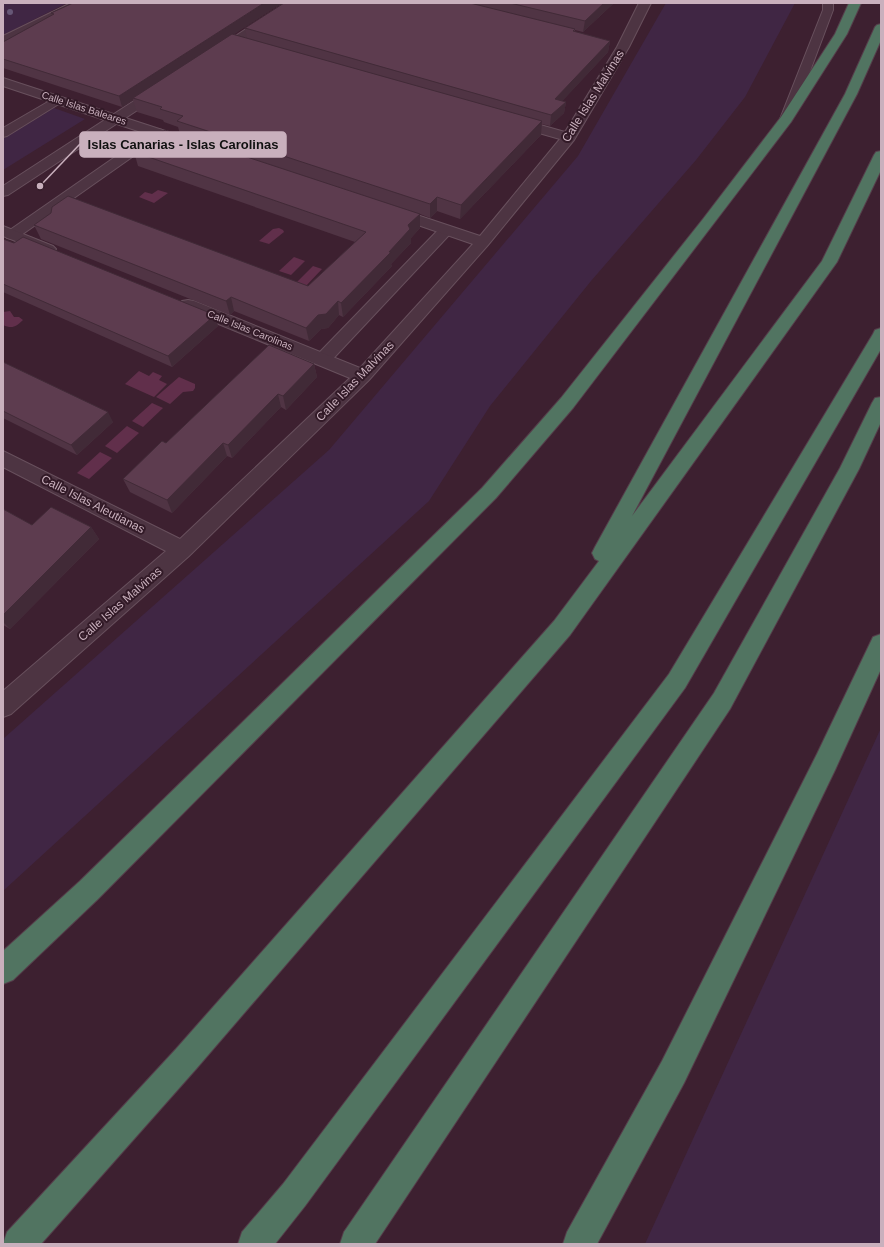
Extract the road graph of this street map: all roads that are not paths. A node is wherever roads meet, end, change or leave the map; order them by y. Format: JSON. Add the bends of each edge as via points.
{"nodes":[{"id":1,"x":80,"y":3,"type":"edge"},
{"id":2,"x":293,"y":3,"type":"edge"},
{"id":3,"x":644,"y":3,"type":"edge"},
{"id":4,"x":828,"y":3,"type":"edge"},
{"id":5,"x":855,"y":3,"type":"edge"},
{"id":6,"x":881,"y":28,"type":"edge"},
{"id":7,"x":3,"y":41,"type":"edge"},
{"id":8,"x":234,"y":41,"type":"junction"},
{"id":9,"x":248,"y":45,"type":"edge"},
{"id":10,"x":207,"y":58,"type":"edge"},
{"id":11,"x":174,"y":80,"type":"edge"},
{"id":12,"x":3,"y":82,"type":"edge"},
{"id":13,"x":58,"y":100,"type":"junction"},
{"id":14,"x":114,"y":118,"type":"junction"},
{"id":15,"x":500,"y":118,"type":"edge"},
{"id":16,"x":786,"y":118,"type":"junction"},
{"id":17,"x":3,"y":133,"type":"edge"},
{"id":18,"x":158,"y":133,"type":"junction"},
{"id":19,"x":569,"y":137,"type":"junction"},
{"id":20,"x":204,"y":148,"type":"edge"},
{"id":21,"x":881,"y":155,"type":"edge"},
{"id":22,"x":3,"y":192,"type":"edge"},
{"id":23,"x":378,"y":207,"type":"edge"},
{"id":24,"x":446,"y":230,"type":"junction"},
{"id":25,"x":8,"y":233,"type":"edge"},
{"id":26,"x":483,"y":242,"type":"junction"},
{"id":27,"x":64,"y":255,"type":"edge"},
{"id":28,"x":175,"y":300,"type":"edge"},
{"id":29,"x":881,"y":334,"type":"edge"},
{"id":30,"x":323,"y":359,"type":"junction"},
{"id":31,"x":363,"y":376,"type":"junction"},
{"id":32,"x":881,"y":403,"type":"edge"},
{"id":33,"x":3,"y":458,"type":"edge"},
{"id":34,"x":182,"y":550,"type":"junction"},
{"id":35,"x":562,"y":628,"type":"junction"},
{"id":36,"x":881,"y":644,"type":"edge"},
{"id":37,"x":3,"y":706,"type":"edge"},
{"id":38,"x":3,"y":970,"type":"edge"},
{"id":39,"x":19,"y":1244,"type":"edge"},
{"id":40,"x":254,"y":1244,"type":"edge"},
{"id":41,"x":356,"y":1244,"type":"edge"},
{"id":42,"x":579,"y":1244,"type":"edge"}],
"edges":[{"from":1,"to":7,"type":"street"},
{"from":2,"to":8,"type":"street"},
{"from":3,"to":19,"type":"street","name":"Calle Islas Malvinas","via":[[616,45]]},
{"from":4,"to":16,"type":"lane","via":[[828,10]]},
{"from":5,"to":16,"type":"highway","via":[[841,34]]},
{"from":6,"to":35,"type":"highway","via":[[851,94]]},
{"from":8,"to":9,"type":"street"},
{"from":8,"to":10,"type":"street"},
{"from":11,"to":14,"type":"street"},
{"from":12,"to":13,"type":"street","name":"Calle Islas Baleares"},
{"from":13,"to":14,"type":"street","name":"Calle Islas Baleares"},
{"from":13,"to":17,"type":"lane"},
{"from":14,"to":18,"type":"street","name":"Calle Islas Baleares"},
{"from":14,"to":22,"type":"street"},
{"from":15,"to":19,"type":"street"},
{"from":16,"to":38,"type":"highway","via":[[567,403],[489,493],[94,885]]},
{"from":18,"to":20,"type":"street","name":"Calle Islas Baleares"},
{"from":18,"to":25,"type":"lane"},
{"from":19,"to":26,"type":"street","name":"Calle Islas Malvinas"},
{"from":21,"to":35,"type":"highway","via":[[829,262]]},
{"from":23,"to":24,"type":"street"},
{"from":24,"to":26,"type":"street"},
{"from":24,"to":30,"type":"lane"},
{"from":25,"to":27,"type":"street"},
{"from":26,"to":31,"type":"street","name":"Calle Islas Malvinas"},
{"from":28,"to":30,"type":"street","name":"Calle Islas Carolinas"},
{"from":29,"to":40,"type":"highway","via":[[677,681]]},
{"from":30,"to":31,"type":"street","name":"Calle Islas Carolinas"},
{"from":31,"to":34,"type":"street","name":"Calle Islas Malvinas"},
{"from":32,"to":41,"type":"highway","via":[[849,469],[722,701]]},
{"from":33,"to":34,"type":"street","name":"Calle Islas Aleutianas"},
{"from":34,"to":37,"type":"street","name":"Calle Islas Malvinas"},
{"from":35,"to":39,"type":"highway","via":[[186,1059]]},
{"from":36,"to":42,"type":"highway","via":[[826,762],[673,1072]]}]}
